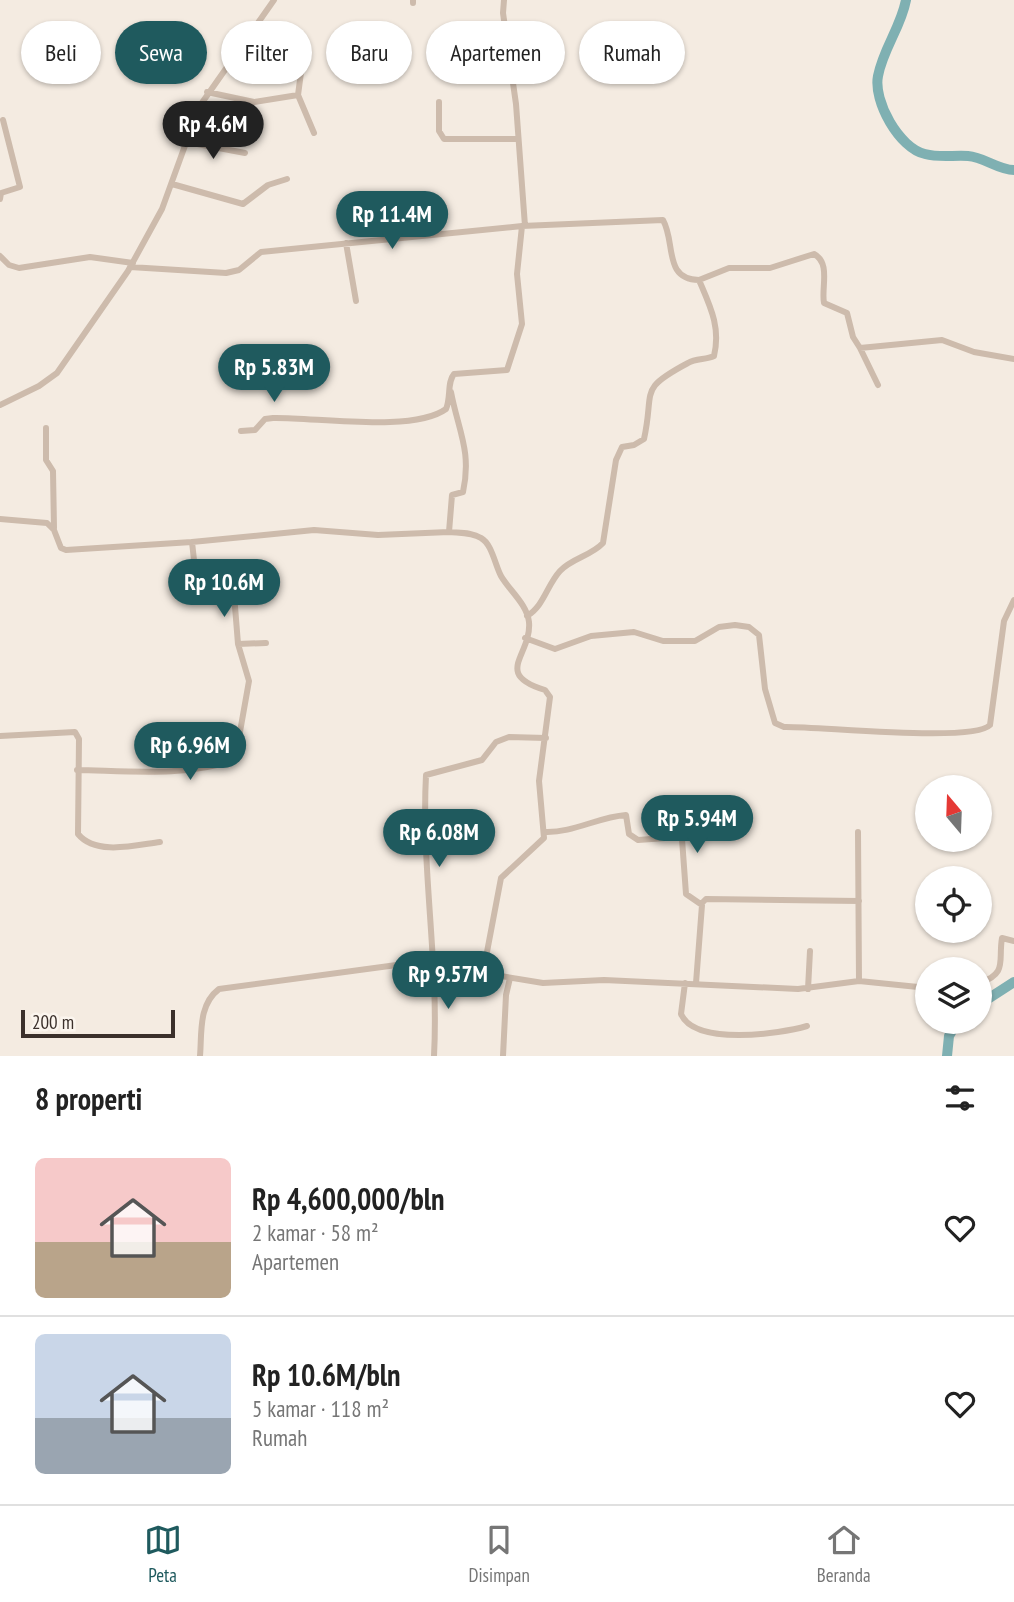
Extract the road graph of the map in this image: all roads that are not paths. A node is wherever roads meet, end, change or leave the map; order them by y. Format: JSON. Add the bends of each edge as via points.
{"nodes":[{"id":1,"x":274,"y":0,"type":"edge"},
{"id":2,"x":504,"y":0,"type":"edge"},
{"id":3,"x":299,"y":84,"type":"edge"},
{"id":4,"x":207,"y":92,"type":"junction"},
{"id":5,"x":298,"y":94,"type":"junction"},
{"id":6,"x":439,"y":102,"type":"dead end"},
{"id":7,"x":3,"y":120,"type":"dead end"},
{"id":8,"x":314,"y":133,"type":"dead end"},
{"id":9,"x":518,"y":139,"type":"junction"},
{"id":10,"x":187,"y":142,"type":"junction"},
{"id":11,"x":245,"y":153,"type":"dead end"},
{"id":12,"x":287,"y":179,"type":"dead end"},
{"id":13,"x":172,"y":184,"type":"junction"},
{"id":14,"x":0,"y":199,"type":"edge"},
{"id":15,"x":524,"y":226,"type":"junction"},
{"id":16,"x":346,"y":243,"type":"junction"},
{"id":17,"x":0,"y":256,"type":"edge"},
{"id":18,"x":132,"y":265,"type":"junction"},
{"id":19,"x":699,"y":280,"type":"junction"},
{"id":20,"x":356,"y":301,"type":"dead end"},
{"id":21,"x":860,"y":348,"type":"junction"},
{"id":22,"x":1014,"y":359,"type":"edge"},
{"id":23,"x":878,"y":386,"type":"dead end"},
{"id":24,"x":451,"y":392,"type":"junction"},
{"id":25,"x":0,"y":405,"type":"edge"},
{"id":26,"x":46,"y":428,"type":"dead end"},
{"id":27,"x":241,"y":431,"type":"dead end"},
{"id":28,"x":0,"y":519,"type":"edge"},
{"id":29,"x":54,"y":530,"type":"junction"},
{"id":30,"x":449,"y":532,"type":"junction"},
{"id":31,"x":192,"y":542,"type":"junction"},
{"id":32,"x":1014,"y":600,"type":"edge"},
{"id":33,"x":527,"y":617,"type":"junction"},
{"id":34,"x":525,"y":638,"type":"junction"},
{"id":35,"x":266,"y":643,"type":"dead end"},
{"id":36,"x":238,"y":644,"type":"junction"},
{"id":37,"x":0,"y":736,"type":"edge"},
{"id":38,"x":546,"y":738,"type":"junction"},
{"id":39,"x":77,"y":769,"type":"junction"},
{"id":40,"x":545,"y":832,"type":"junction"},
{"id":41,"x":859,"y":832,"type":"dead end"},
{"id":42,"x":160,"y":842,"type":"dead end"},
{"id":43,"x":859,"y":901,"type":"junction"},
{"id":44,"x":702,"y":903,"type":"junction"},
{"id":45,"x":1014,"y":940,"type":"edge"},
{"id":46,"x":810,"y":951,"type":"dead end"},
{"id":47,"x":434,"y":965,"type":"junction"},
{"id":48,"x":483,"y":973,"type":"junction"},
{"id":49,"x":510,"y":978,"type":"junction"},
{"id":50,"x":992,"y":978,"type":"edge"},
{"id":51,"x":859,"y":981,"type":"junction"},
{"id":52,"x":685,"y":983,"type":"junction"},
{"id":53,"x":696,"y":983,"type":"junction"},
{"id":54,"x":915,"y":987,"type":"edge"},
{"id":55,"x":808,"y":989,"type":"junction"},
{"id":56,"x":807,"y":1026,"type":"dead end"},
{"id":57,"x":200,"y":1056,"type":"edge"},
{"id":58,"x":435,"y":1056,"type":"edge"},
{"id":59,"x":503,"y":1056,"type":"edge"}],
"edges":[{"from":1,"to":4,"type":"street"},
{"from":2,"to":9,"type":"street"},
{"from":3,"to":5,"type":"street"},
{"from":4,"to":5,"type":"street","via":[[254,102]]},
{"from":4,"to":10,"type":"street"},
{"from":5,"to":8,"type":"street"},
{"from":6,"to":9,"type":"street","via":[[439,131],[444,139]]},
{"from":7,"to":14,"type":"street","via":[[20,187],[1,193]]},
{"from":9,"to":15,"type":"street"},
{"from":10,"to":11,"type":"street"},
{"from":10,"to":13,"type":"street"},
{"from":12,"to":13,"type":"street","via":[[268,185],[243,204]]},
{"from":13,"to":18,"type":"street"},
{"from":15,"to":16,"type":"street"},
{"from":15,"to":19,"type":"street","via":[[663,220],[676,271]]},
{"from":15,"to":24,"type":"street","via":[[517,274],[522,324],[509,368],[454,374]]},
{"from":16,"to":18,"type":"street","via":[[258,252],[232,272]]},
{"from":16,"to":20,"type":"street"},
{"from":17,"to":18,"type":"street","via":[[19,268],[90,257]]},
{"from":18,"to":25,"type":"street","via":[[57,373]]},
{"from":19,"to":21,"type":"street","via":[[729,268],[770,268],[816,255],[824,270],[824,303],[847,313]]},
{"from":19,"to":33,"type":"street","via":[[717,327],[714,356],[690,362],[663,376],[650,389],[644,439],[622,447],[616,460],[603,543],[563,568]]},
{"from":21,"to":22,"type":"street","via":[[942,340]]},
{"from":21,"to":23,"type":"street"},
{"from":24,"to":27,"type":"street","via":[[446,409],[429,416],[348,422],[273,418],[265,419],[255,430]]},
{"from":24,"to":30,"type":"street","via":[[464,433],[467,463],[463,492],[452,495],[450,502]]},
{"from":26,"to":29,"type":"street","via":[[46,460],[53,471]]},
{"from":28,"to":29,"type":"street","via":[[47,523]]},
{"from":29,"to":31,"type":"street","via":[[64,550]]},
{"from":30,"to":31,"type":"street","via":[[378,535],[314,530]]},
{"from":30,"to":33,"type":"street","via":[[485,541]]},
{"from":31,"to":36,"type":"street","via":[[194,560],[234,593]]},
{"from":32,"to":34,"type":"street","via":[[1004,621],[990,725],[951,733],[775,723],[765,689],[759,635],[749,626],[719,627],[695,641],[663,642],[634,632],[591,636],[555,649]]},
{"from":33,"to":34,"type":"street"},
{"from":34,"to":38,"type":"street","via":[[519,675],[524,683],[549,695]]},
{"from":35,"to":36,"type":"street"},
{"from":36,"to":39,"type":"street","via":[[249,683],[235,760],[210,767],[153,771]]},
{"from":37,"to":39,"type":"street","via":[[75,732],[79,739]]},
{"from":38,"to":40,"type":"street","via":[[539,781]]},
{"from":38,"to":47,"type":"street","via":[[509,737],[496,742],[482,760],[426,775],[426,879]]},
{"from":39,"to":42,"type":"street","via":[[77,827],[83,840],[107,848]]},
{"from":40,"to":44,"type":"street","via":[[626,815],[629,834],[638,840],[679,837],[686,894]]},
{"from":40,"to":48,"type":"street","via":[[541,842],[500,878]]},
{"from":41,"to":43,"type":"street"},
{"from":43,"to":44,"type":"street","via":[[705,899]]},
{"from":43,"to":51,"type":"street"},
{"from":44,"to":53,"type":"street"},
{"from":45,"to":50,"type":"street","via":[[1002,938],[1002,965]]},
{"from":46,"to":55,"type":"street"},
{"from":47,"to":48,"type":"street"},
{"from":47,"to":57,"type":"street","via":[[404,964],[222,988],[205,1010]]},
{"from":47,"to":58,"type":"street"},
{"from":48,"to":49,"type":"street"},
{"from":49,"to":52,"type":"street","via":[[543,983],[604,979]]},
{"from":49,"to":59,"type":"street"},
{"from":51,"to":54,"type":"street"},
{"from":51,"to":55,"type":"street"},
{"from":52,"to":53,"type":"street"},
{"from":52,"to":56,"type":"street","via":[[681,1014],[699,1030],[761,1036]]},
{"from":53,"to":55,"type":"street"}]}
